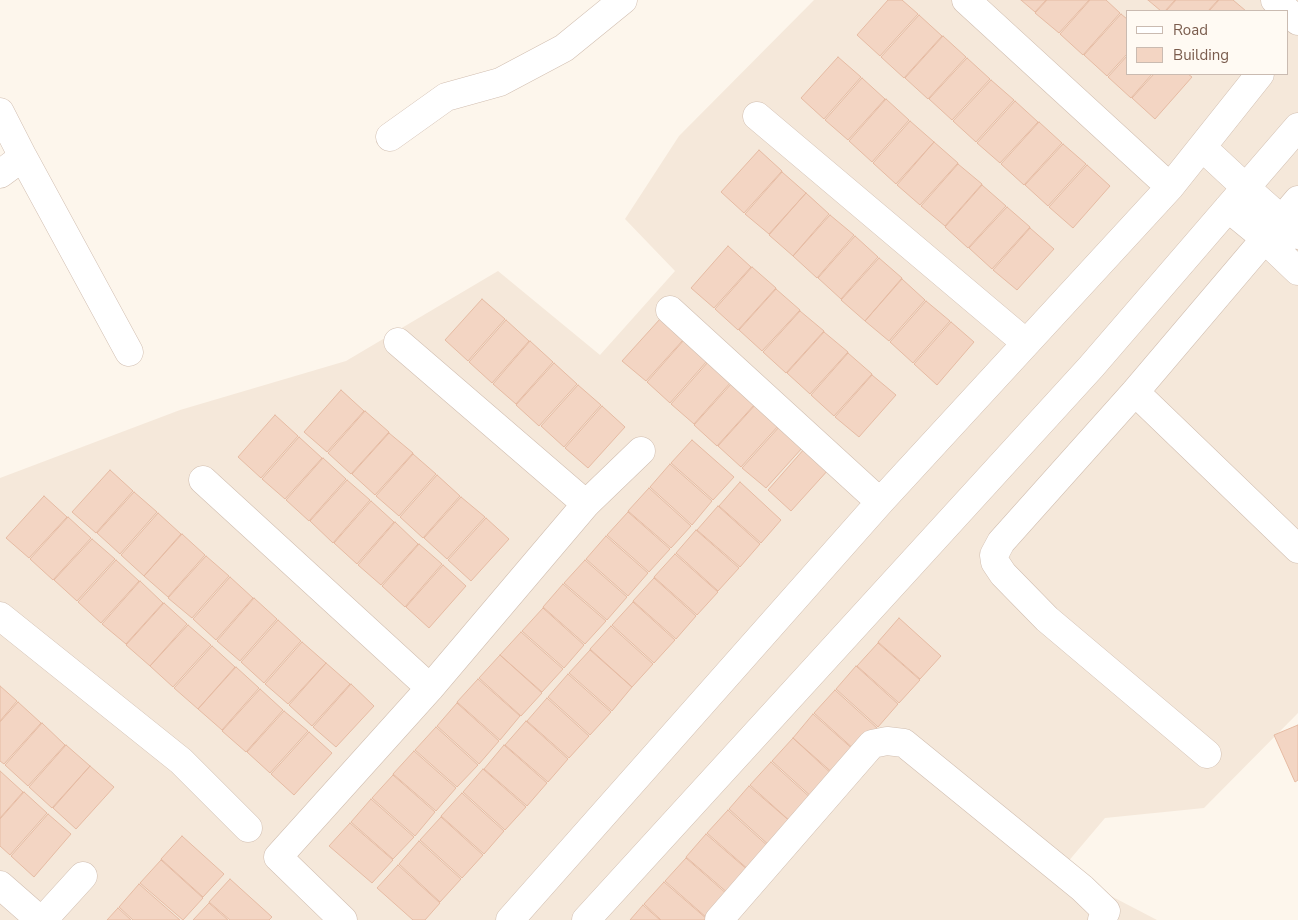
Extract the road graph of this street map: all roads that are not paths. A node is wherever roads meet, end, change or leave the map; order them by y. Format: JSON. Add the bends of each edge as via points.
{"nodes":[{"id":1,"x":623,"y":0,"type":"edge"},
{"id":2,"x":966,"y":0,"type":"edge"},
{"id":3,"x":1275,"y":0,"type":"edge"},
{"id":4,"x":1286,"y":10,"type":"edge"},
{"id":5,"x":1288,"y":12,"type":"edge"},
{"id":6,"x":1298,"y":21,"type":"edge"},
{"id":7,"x":1298,"y":26,"type":"edge"},
{"id":8,"x":1288,"y":39,"type":"edge"},
{"id":9,"x":1259,"y":75,"type":"edge"},
{"id":10,"x":0,"y":112,"type":"edge"},
{"id":11,"x":757,"y":116,"type":"dead end"},
{"id":12,"x":1298,"y":127,"type":"edge"},
{"id":13,"x":390,"y":137,"type":"dead end"},
{"id":14,"x":1202,"y":147,"type":"junction"},
{"id":15,"x":23,"y":157,"type":"junction"},
{"id":16,"x":0,"y":174,"type":"edge"},
{"id":17,"x":1170,"y":187,"type":"junction"},
{"id":18,"x":1237,"y":198,"type":"junction"},
{"id":19,"x":1286,"y":224,"type":"edge"},
{"id":20,"x":1298,"y":270,"type":"edge"},
{"id":21,"x":670,"y":310,"type":"dead end"},
{"id":22,"x":398,"y":342,"type":"dead end"},
{"id":23,"x":1026,"y":343,"type":"junction"},
{"id":24,"x":129,"y":352,"type":"dead end"},
{"id":25,"x":1135,"y":392,"type":"junction"},
{"id":26,"x":642,"y":451,"type":"dead end"},
{"id":27,"x":203,"y":480,"type":"dead end"},
{"id":28,"x":880,"y":502,"type":"junction"},
{"id":29,"x":586,"y":504,"type":"junction"},
{"id":30,"x":1298,"y":549,"type":"edge"},
{"id":31,"x":0,"y":616,"type":"edge"},
{"id":32,"x":430,"y":688,"type":"junction"},
{"id":33,"x":1207,"y":754,"type":"dead end"},
{"id":34,"x":248,"y":828,"type":"dead end"},
{"id":35,"x":83,"y":876,"type":"dead end"},
{"id":36,"x":0,"y":886,"type":"edge"},
{"id":37,"x":41,"y":920,"type":"edge"},
{"id":38,"x":343,"y":920,"type":"edge"},
{"id":39,"x":510,"y":920,"type":"edge"},
{"id":40,"x":586,"y":920,"type":"edge"},
{"id":41,"x":719,"y":920,"type":"edge"},
{"id":42,"x":1102,"y":920,"type":"edge"}],
"edges":[{"from":1,"to":13,"type":"street","via":[[564,48],[500,82],[446,97]]},
{"from":2,"to":17,"type":"street"},
{"from":3,"to":4,"type":"street"},
{"from":5,"to":6,"type":"street"},
{"from":7,"to":8,"type":"street"},
{"from":9,"to":14,"type":"street"},
{"from":10,"to":15,"type":"street"},
{"from":11,"to":23,"type":"street"},
{"from":12,"to":18,"type":"street"},
{"from":14,"to":17,"type":"street"},
{"from":14,"to":18,"type":"street"},
{"from":15,"to":16,"type":"street"},
{"from":15,"to":24,"type":"street"},
{"from":17,"to":23,"type":"street"},
{"from":18,"to":19,"type":"street"},
{"from":18,"to":40,"type":"street","via":[[1084,375]]},
{"from":19,"to":20,"type":"street"},
{"from":19,"to":25,"type":"street"},
{"from":21,"to":28,"type":"street"},
{"from":22,"to":29,"type":"street"},
{"from":23,"to":28,"type":"street"},
{"from":25,"to":30,"type":"street"},
{"from":25,"to":33,"type":"street","via":[[1001,542],[994,555],[995,562],[1047,620]]},
{"from":26,"to":29,"type":"street"},
{"from":27,"to":32,"type":"street"},
{"from":28,"to":39,"type":"street"},
{"from":29,"to":32,"type":"street"},
{"from":31,"to":34,"type":"street","via":[[181,761]]},
{"from":32,"to":38,"type":"street","via":[[278,857]]},
{"from":35,"to":37,"type":"street"},
{"from":36,"to":37,"type":"street"},
{"from":41,"to":42,"type":"street","via":[[872,744],[887,741],[904,743],[1082,888],[1106,911]]}]}
